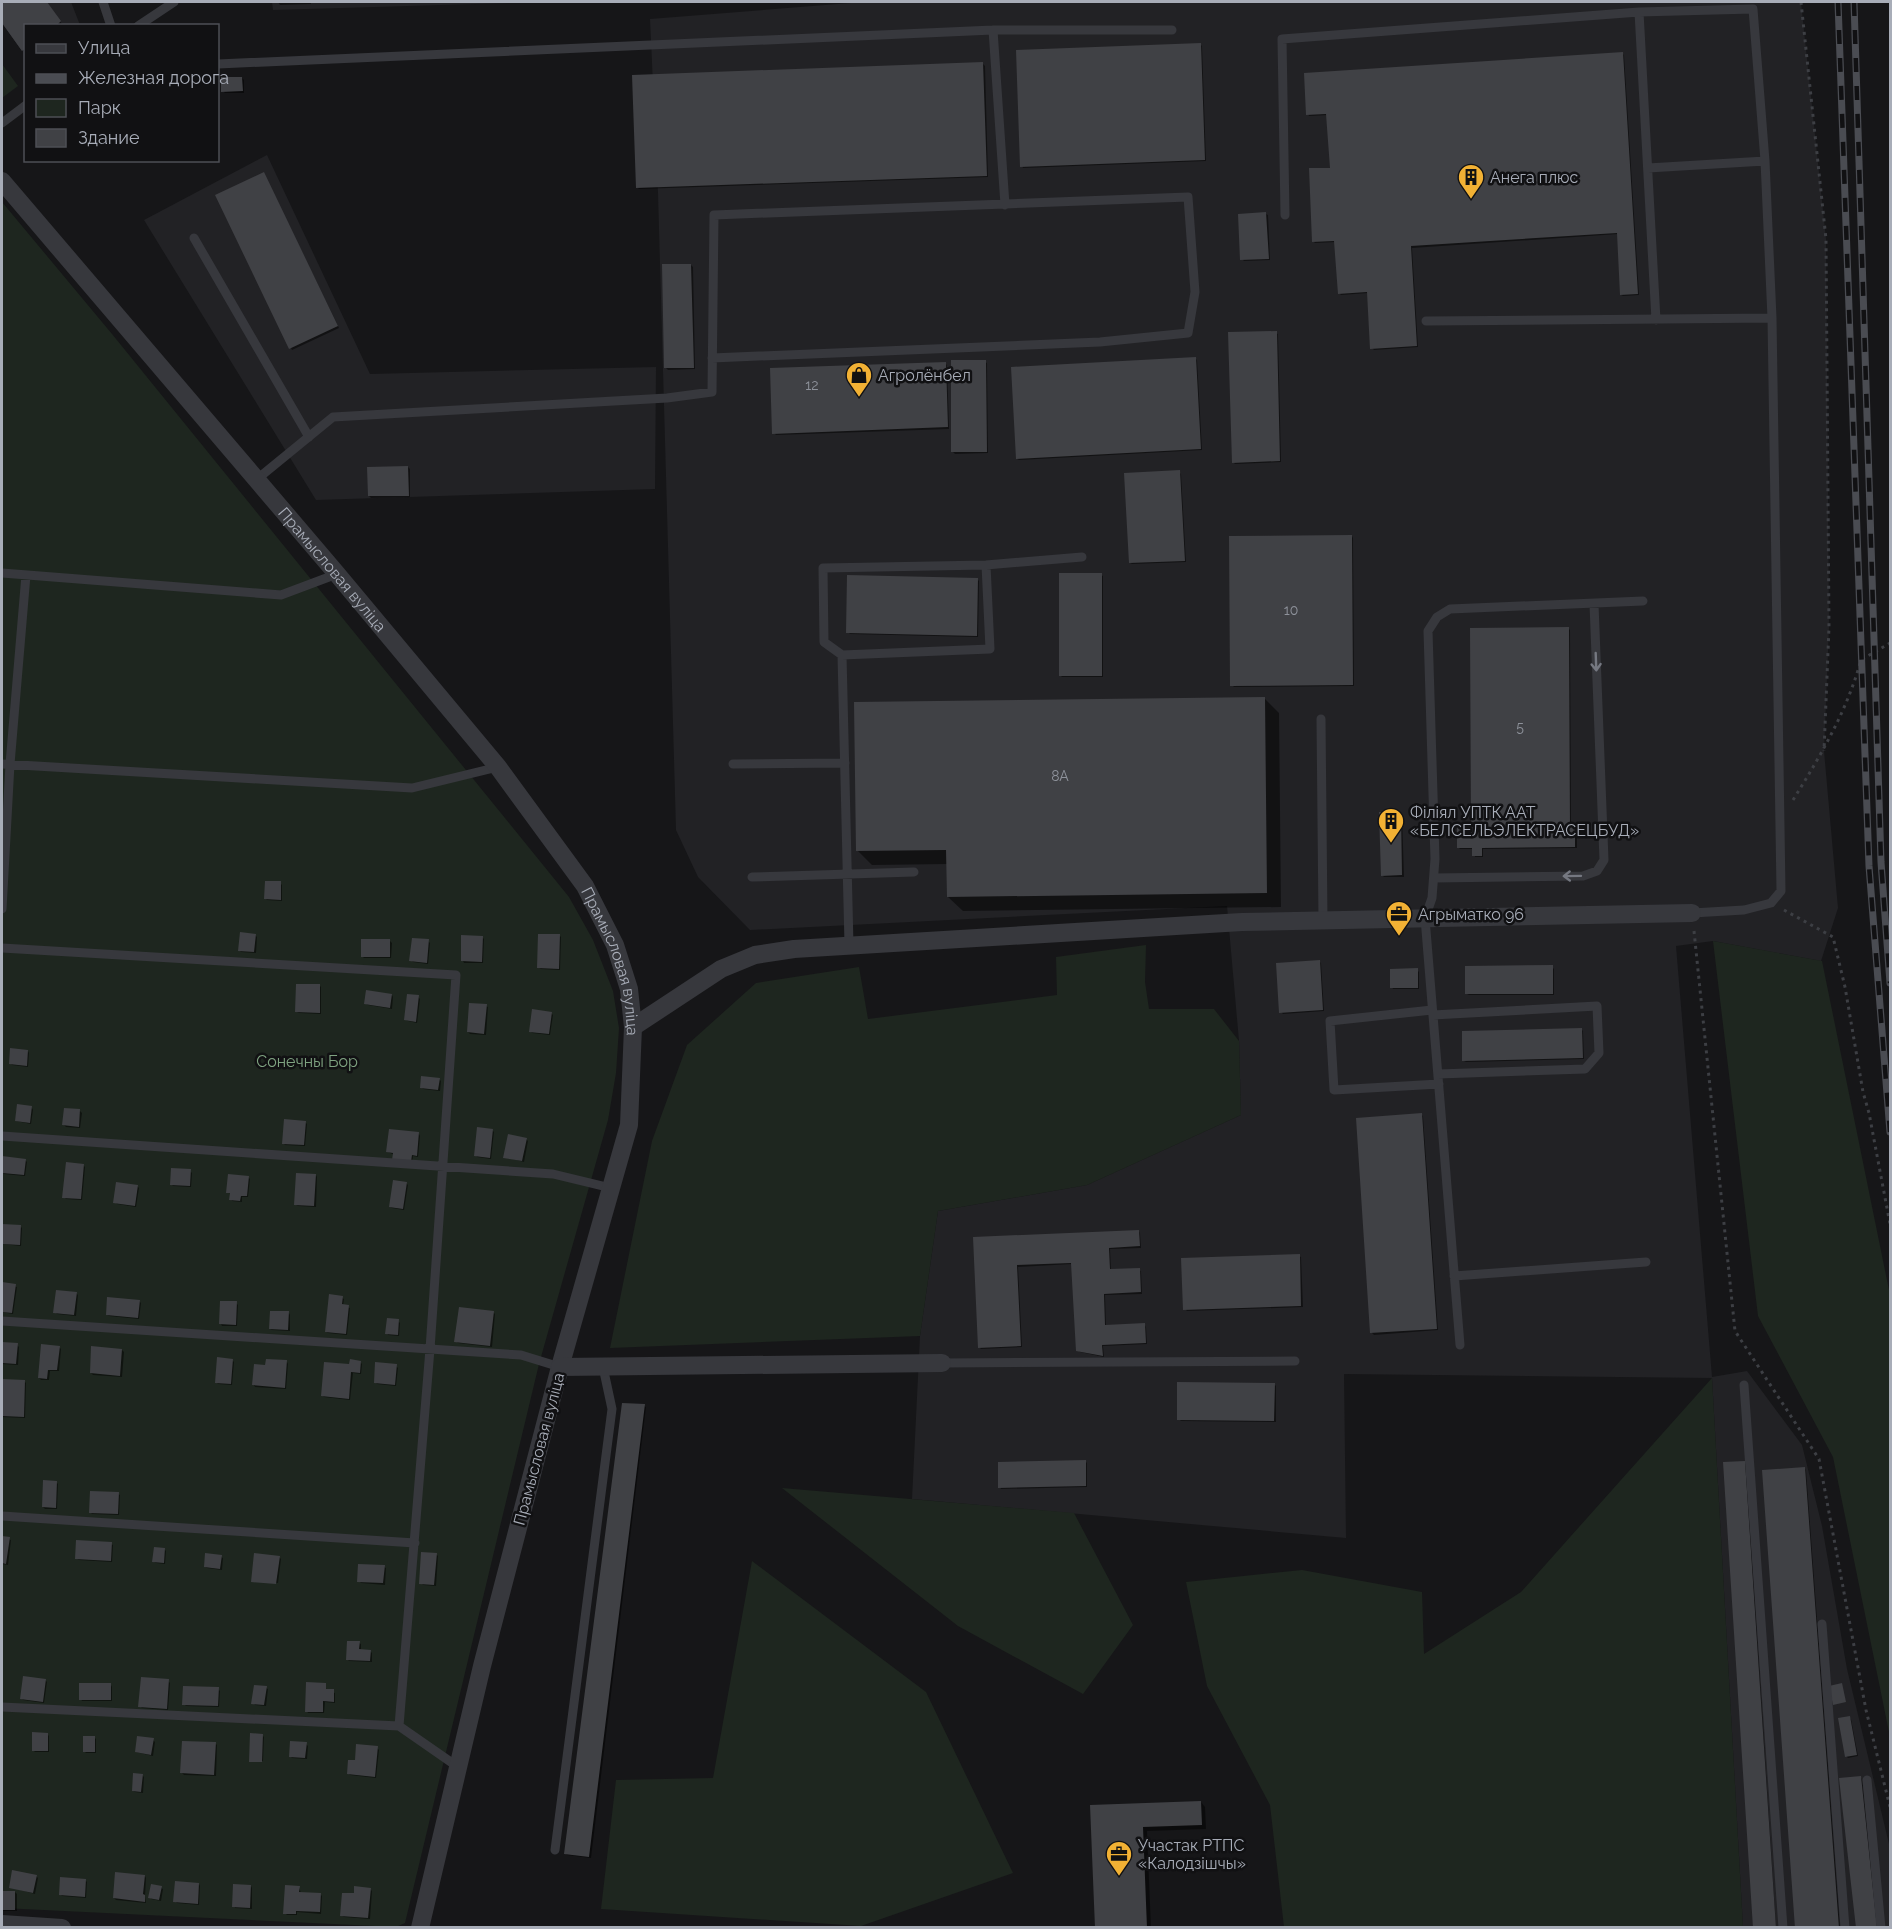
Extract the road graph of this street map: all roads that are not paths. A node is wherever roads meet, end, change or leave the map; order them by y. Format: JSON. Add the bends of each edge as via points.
{"nodes":[{"id":1,"x":103,"y":2,"type":"edge"},
{"id":2,"x":174,"y":2,"type":"edge"},
{"id":3,"x":1639,"y":12,"type":"junction"},
{"id":4,"x":110,"y":24,"type":"edge"},
{"id":5,"x":141,"y":24,"type":"edge"},
{"id":6,"x":993,"y":30,"type":"junction"},
{"id":7,"x":1172,"y":30,"type":"dead end"},
{"id":8,"x":219,"y":64,"type":"edge"},
{"id":9,"x":24,"y":106,"type":"edge"},
{"id":10,"x":2,"y":123,"type":"edge"},
{"id":11,"x":1765,"y":162,"type":"junction"},
{"id":12,"x":1648,"y":168,"type":"junction"},
{"id":13,"x":2,"y":181,"type":"edge"},
{"id":14,"x":1005,"y":205,"type":"junction"},
{"id":15,"x":1285,"y":215,"type":"dead end"},
{"id":16,"x":194,"y":238,"type":"dead end"},
{"id":17,"x":1772,"y":318,"type":"junction"},
{"id":18,"x":1656,"y":320,"type":"junction"},
{"id":19,"x":1426,"y":321,"type":"dead end"},
{"id":20,"x":712,"y":358,"type":"junction"},
{"id":21,"x":309,"y":437,"type":"junction"},
{"id":22,"x":256,"y":480,"type":"junction"},
{"id":23,"x":1082,"y":557,"type":"dead end"},
{"id":24,"x":986,"y":566,"type":"junction"},
{"id":25,"x":2,"y":573,"type":"edge"},
{"id":26,"x":337,"y":574,"type":"junction"},
{"id":27,"x":26,"y":575,"type":"junction"},
{"id":28,"x":1643,"y":601,"type":"dead end"},
{"id":29,"x":1594,"y":604,"type":"junction"},
{"id":30,"x":842,"y":655,"type":"junction"},
{"id":31,"x":1321,"y":718,"type":"dead end"},
{"id":32,"x":845,"y":763,"type":"junction"},
{"id":33,"x":6,"y":764,"type":"edge"},
{"id":34,"x":733,"y":764,"type":"dead end"},
{"id":35,"x":498,"y":767,"type":"junction"},
{"id":36,"x":914,"y":872,"type":"dead end"},
{"id":37,"x":848,"y":874,"type":"junction"},
{"id":38,"x":752,"y":877,"type":"dead end"},
{"id":39,"x":1434,"y":878,"type":"junction"},
{"id":40,"x":2,"y":909,"type":"edge"},
{"id":41,"x":1692,"y":913,"type":"joint"},
{"id":42,"x":1425,"y":918,"type":"junction"},
{"id":43,"x":1323,"y":920,"type":"junction"},
{"id":44,"x":849,"y":945,"type":"junction"},
{"id":45,"x":2,"y":948,"type":"edge"},
{"id":46,"x":1432,"y":1013,"type":"junction"},
{"id":47,"x":633,"y":1027,"type":"junction"},
{"id":48,"x":1438,"y":1079,"type":"junction"},
{"id":49,"x":2,"y":1136,"type":"edge"},
{"id":50,"x":443,"y":1167,"type":"junction"},
{"id":51,"x":611,"y":1188,"type":"junction"},
{"id":52,"x":1646,"y":1262,"type":"dead end"},
{"id":53,"x":1454,"y":1276,"type":"junction"},
{"id":54,"x":2,"y":1321,"type":"edge"},
{"id":55,"x":1460,"y":1345,"type":"dead end"},
{"id":56,"x":430,"y":1349,"type":"junction"},
{"id":57,"x":1295,"y":1361,"type":"dead end"},
{"id":58,"x":942,"y":1363,"type":"joint"},
{"id":59,"x":560,"y":1367,"type":"junction"},
{"id":60,"x":603,"y":1367,"type":"junction"},
{"id":61,"x":1744,"y":1385,"type":"dead end"},
{"id":62,"x":2,"y":1516,"type":"edge"},
{"id":63,"x":415,"y":1543,"type":"junction"},
{"id":64,"x":1821,"y":1624,"type":"dead end"},
{"id":65,"x":2,"y":1707,"type":"edge"},
{"id":66,"x":399,"y":1726,"type":"junction"},
{"id":67,"x":458,"y":1767,"type":"junction"},
{"id":68,"x":1867,"y":1780,"type":"dead end"},
{"id":69,"x":555,"y":1850,"type":"dead end"},
{"id":70,"x":2,"y":1924,"type":"edge"},
{"id":71,"x":62,"y":1928,"type":"edge"},
{"id":72,"x":420,"y":1928,"type":"edge"},
{"id":73,"x":1783,"y":1928,"type":"edge"},
{"id":74,"x":1845,"y":1928,"type":"edge"},
{"id":75,"x":1881,"y":1928,"type":"edge"}],
"edges":[{"from":1,"to":4,"type":"lane"},
{"from":2,"to":5,"type":"lane"},
{"from":3,"to":11,"type":"lane","via":[[1753,9]]},
{"from":3,"to":12,"type":"lane"},
{"from":3,"to":15,"type":"lane","via":[[1282,39]]},
{"from":6,"to":7,"type":"lane"},
{"from":6,"to":8,"type":"lane"},
{"from":6,"to":14,"type":"lane"},
{"from":9,"to":10,"type":"lane"},
{"from":11,"to":12,"type":"lane"},
{"from":11,"to":17,"type":"lane"},
{"from":12,"to":18,"type":"lane"},
{"from":13,"to":22,"type":"street","name":"Прамысловая вуліца"},
{"from":14,"to":20,"type":"lane","via":[[714,215]]},
{"from":14,"to":20,"type":"lane","via":[[1188,197],[1195,292],[1188,333],[1100,342]]},
{"from":16,"to":21,"type":"lane"},
{"from":17,"to":18,"type":"lane"},
{"from":17,"to":41,"type":"lane","via":[[1781,891],[1771,903],[1744,910]]},
{"from":18,"to":19,"type":"lane"},
{"from":20,"to":21,"type":"lane","via":[[712,392],[667,398],[333,417]]},
{"from":21,"to":22,"type":"lane"},
{"from":22,"to":26,"type":"street","name":"Прамысловая вуліца"},
{"from":23,"to":24,"type":"lane"},
{"from":24,"to":30,"type":"lane","via":[[990,649]]},
{"from":24,"to":30,"type":"lane","via":[[823,568],[824,642]]},
{"from":25,"to":27,"type":"lane"},
{"from":26,"to":27,"type":"lane","via":[[281,595]]},
{"from":26,"to":35,"type":"street","name":"Прамысловая вуліца"},
{"from":27,"to":33,"type":"lane"},
{"from":28,"to":29,"type":"lane"},
{"from":29,"to":39,"type":"lane","via":[[1450,609],[1437,617],[1428,631]]},
{"from":29,"to":39,"type":"lane","one_way":true,"via":[[1604,860],[1597,871],[1583,876]]},
{"from":30,"to":32,"type":"lane"},
{"from":31,"to":43,"type":"lane"},
{"from":32,"to":34,"type":"lane"},
{"from":32,"to":37,"type":"lane"},
{"from":33,"to":35,"type":"lane","via":[[412,788]]},
{"from":33,"to":40,"type":"lane"},
{"from":35,"to":47,"type":"street","name":"Прамысловая вуліца","via":[[585,886],[615,945],[629,989]]},
{"from":36,"to":37,"type":"lane"},
{"from":37,"to":38,"type":"lane"},
{"from":37,"to":44,"type":"lane"},
{"from":39,"to":42,"type":"lane"},
{"from":41,"to":42,"type":"street"},
{"from":42,"to":43,"type":"street"},
{"from":42,"to":46,"type":"lane"},
{"from":43,"to":44,"type":"street"},
{"from":44,"to":47,"type":"street","via":[[755,955],[721,969]]},
{"from":45,"to":50,"type":"lane","via":[[456,975]]},
{"from":46,"to":48,"type":"lane"},
{"from":46,"to":48,"type":"lane","via":[[1330,1021],[1334,1090]]},
{"from":46,"to":48,"type":"lane","via":[[1597,1006],[1599,1053],[1585,1069]]},
{"from":47,"to":51,"type":"street","name":"Прамысловая вуліца","via":[[629,1125]]},
{"from":48,"to":53,"type":"lane"},
{"from":49,"to":50,"type":"lane"},
{"from":50,"to":51,"type":"lane","via":[[553,1174]]},
{"from":50,"to":56,"type":"lane"},
{"from":51,"to":59,"type":"street","name":"Прамысловая вуліца"},
{"from":52,"to":53,"type":"lane"},
{"from":53,"to":55,"type":"lane"},
{"from":54,"to":56,"type":"lane"},
{"from":56,"to":59,"type":"lane","via":[[521,1355]]},
{"from":56,"to":63,"type":"lane"},
{"from":57,"to":58,"type":"lane"},
{"from":58,"to":60,"type":"street"},
{"from":59,"to":60,"type":"street"},
{"from":59,"to":67,"type":"street","name":"Прамысловая вуліца"},
{"from":60,"to":69,"type":"lane","via":[[612,1409]]},
{"from":61,"to":73,"type":"lane"},
{"from":62,"to":63,"type":"lane"},
{"from":63,"to":66,"type":"lane"},
{"from":64,"to":74,"type":"lane"},
{"from":65,"to":66,"type":"lane"},
{"from":66,"to":67,"type":"lane"},
{"from":67,"to":72,"type":"street","name":"Прамысловая вуліца"},
{"from":68,"to":75,"type":"lane"},
{"from":70,"to":71,"type":"street"}]}
